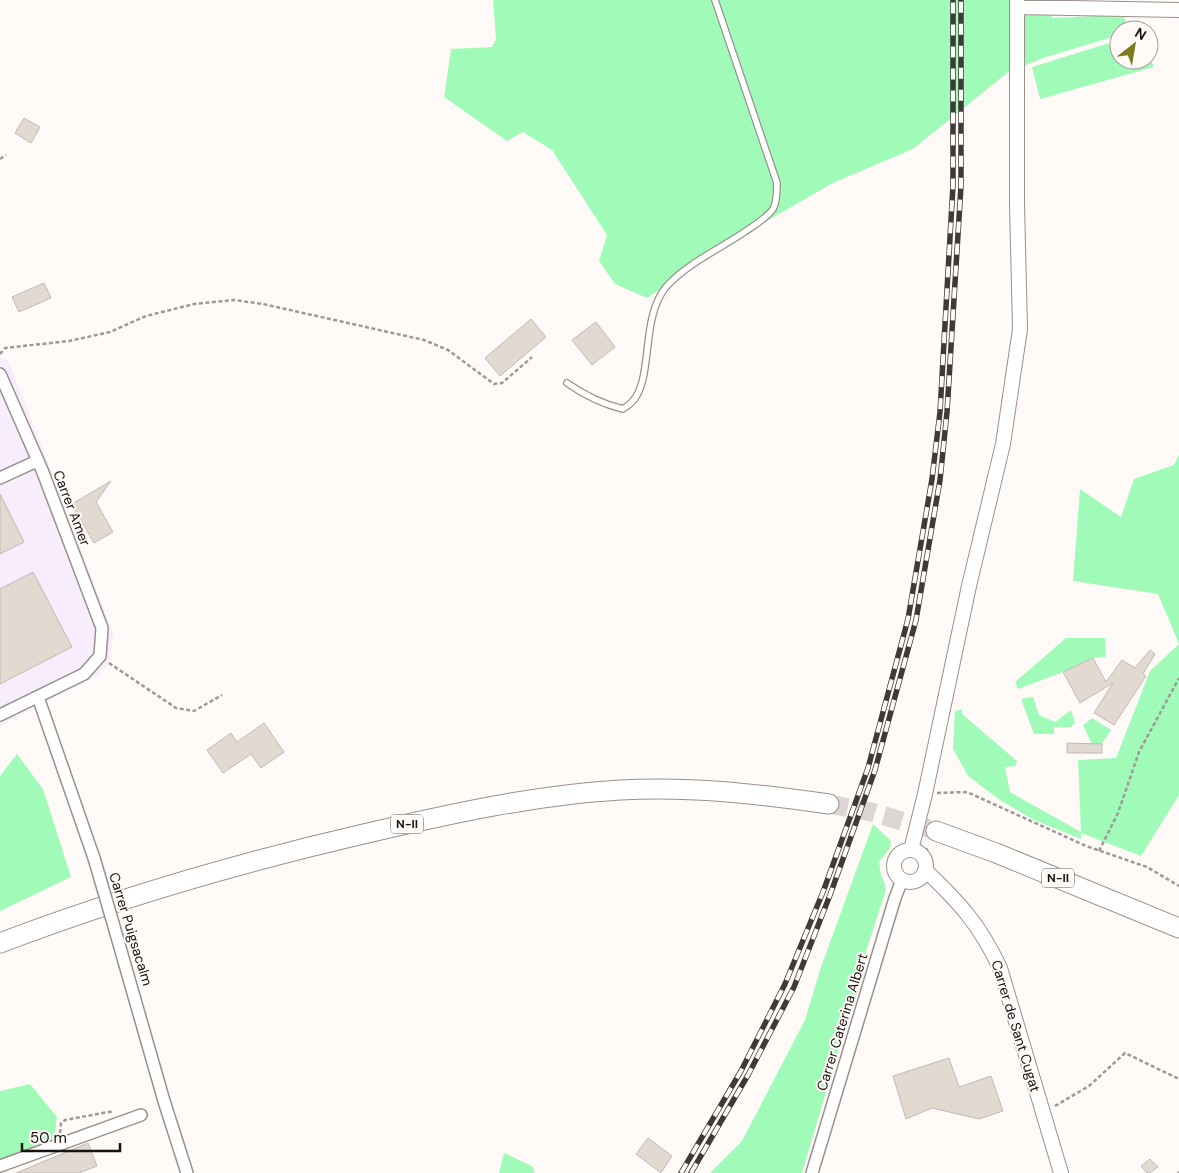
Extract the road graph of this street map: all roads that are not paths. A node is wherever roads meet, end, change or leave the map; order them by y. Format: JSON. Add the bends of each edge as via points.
{"nodes":[{"id":1,"x":715,"y":0,"type":"edge"},
{"id":2,"x":1017,"y":4,"type":"edge"},
{"id":3,"x":1179,"y":10,"type":"edge"},
{"id":4,"x":0,"y":374,"type":"edge"},
{"id":5,"x":567,"y":383,"type":"dead end"},
{"id":6,"x":37,"y":461,"type":"junction"},
{"id":7,"x":0,"y":478,"type":"edge"},
{"id":8,"x":38,"y":696,"type":"junction"},
{"id":9,"x":0,"y":715,"type":"edge"},
{"id":10,"x":828,"y":804,"type":"tunnel mouth"},
{"id":11,"x":936,"y":831,"type":"tunnel mouth"},
{"id":12,"x":911,"y":850,"type":"junction"},
{"id":13,"x":925,"y":870,"type":"junction"},
{"id":14,"x":902,"y":880,"type":"junction"},
{"id":15,"x":1179,"y":928,"type":"edge"},
{"id":16,"x":0,"y":943,"type":"edge"},
{"id":17,"x":141,"y":1115,"type":"dead end"},
{"id":18,"x":0,"y":1166,"type":"edge"},
{"id":19,"x":184,"y":1172,"type":"edge"},
{"id":20,"x":812,"y":1173,"type":"edge"},
{"id":21,"x":1061,"y":1173,"type":"edge"}],
"edges":[{"from":1,"to":5,"type":"lane","via":[[777,183],[773,208],[756,225],[676,276],[665,289],[656,304],[643,376],[632,403],[622,409],[608,406]]},
{"from":2,"to":3,"type":"street"},
{"from":2,"to":12,"type":"street","via":[[1020,329],[1003,444],[968,586]]},
{"from":4,"to":6,"type":"street","name":"Carrer Amer"},
{"from":6,"to":7,"type":"street"},
{"from":6,"to":8,"type":"street","name":"Carrer Amer","via":[[102,628],[100,656],[84,674]]},
{"from":8,"to":9,"type":"street"},
{"from":8,"to":19,"type":"street","name":"Carrer Puigsacalm","bridge":true,"via":[[94,858]]},
{"from":10,"to":16,"type":"highway","number":"N-II","via":[[715,790],[654,789],[557,795],[505,803],[269,857],[93,909]]},
{"from":11,"to":15,"type":"highway","number":"N-II"},
{"from":12,"to":13,"type":"street","via":[[923,856]]},
{"from":12,"to":14,"type":"street","via":[[899,854],[894,861],[896,874]]},
{"from":13,"to":14,"type":"street","via":[[916,880]]},
{"from":13,"to":21,"type":"street","name":"Carrer de Sant Cugat","via":[[954,896],[988,942],[1000,968]]},
{"from":14,"to":20,"type":"street","name":"Carrer Caterina Albert"},
{"from":17,"to":18,"type":"street"}]}
